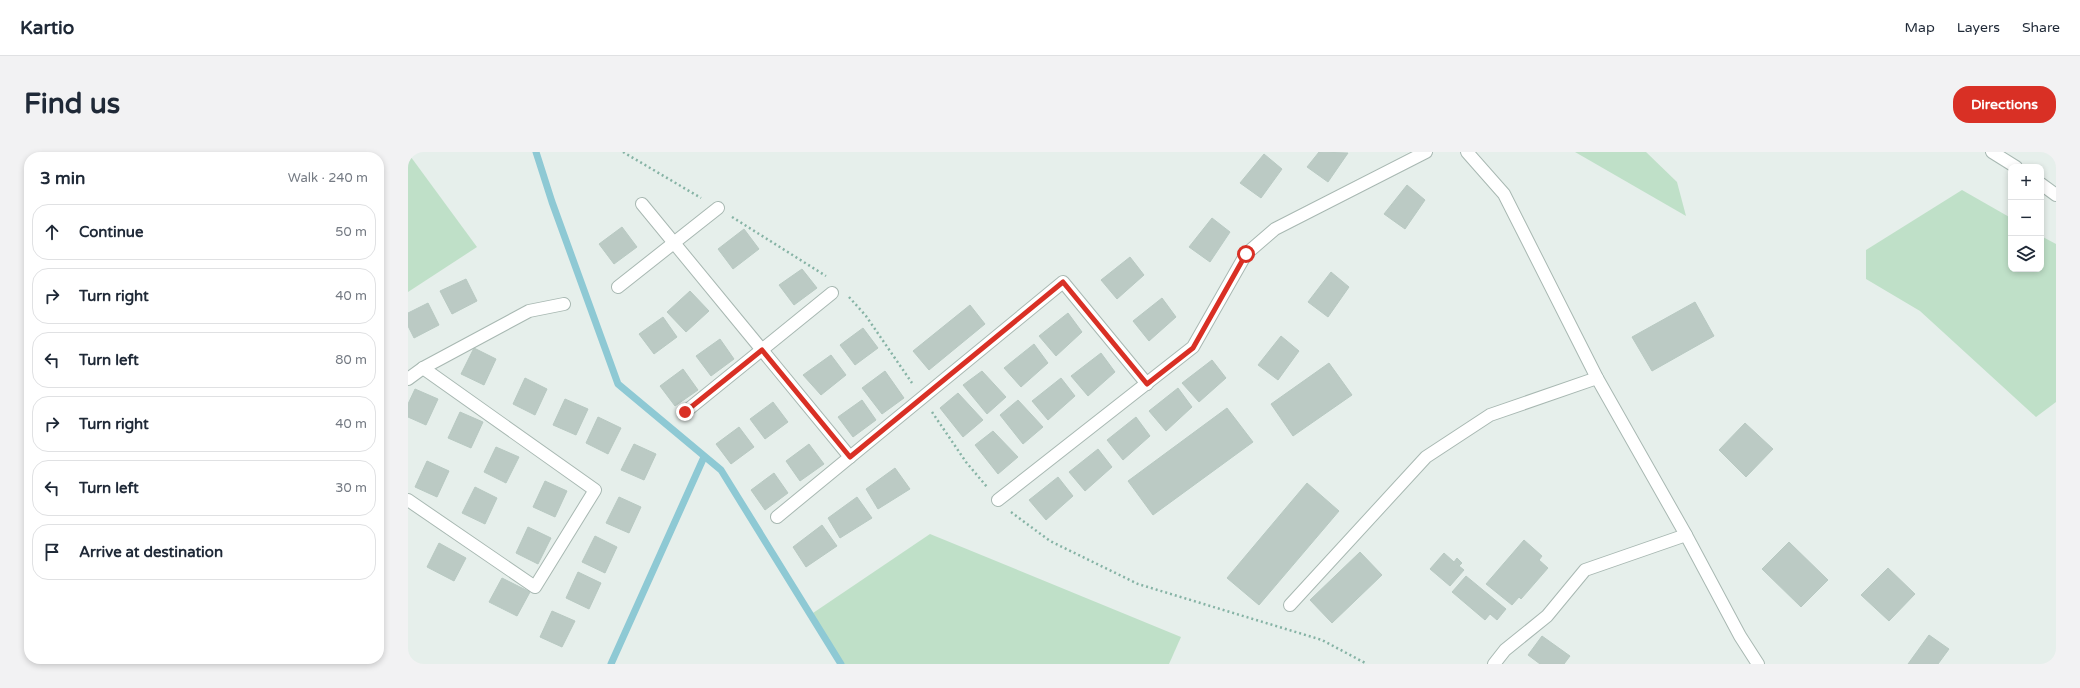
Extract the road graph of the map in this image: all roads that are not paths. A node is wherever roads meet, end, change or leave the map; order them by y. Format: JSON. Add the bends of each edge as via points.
{"nodes":[{"id":1,"x":1426,"y":152,"type":"edge"},
{"id":2,"x":1468,"y":152,"type":"edge"},
{"id":3,"x":1992,"y":152,"type":"edge"},
{"id":4,"x":2011,"y":164,"type":"edge"},
{"id":5,"x":2044,"y":186,"type":"edge"},
{"id":6,"x":2056,"y":195,"type":"edge"},
{"id":7,"x":642,"y":204,"type":"dead end"},
{"id":8,"x":718,"y":208,"type":"road end"},
{"id":9,"x":674,"y":243,"type":"junction"},
{"id":10,"x":618,"y":287,"type":"dead end"},
{"id":11,"x":832,"y":293,"type":"dead end"},
{"id":12,"x":564,"y":304,"type":"dead end"},
{"id":13,"x":762,"y":350,"type":"junction"},
{"id":14,"x":423,"y":368,"type":"junction"},
{"id":15,"x":1597,"y":378,"type":"junction"},
{"id":16,"x":408,"y":379,"type":"edge"},
{"id":17,"x":1147,"y":384,"type":"junction"},
{"id":18,"x":685,"y":412,"type":"dead end"},
{"id":19,"x":850,"y":457,"type":"junction"},
{"id":20,"x":408,"y":500,"type":"edge"},
{"id":21,"x":998,"y":500,"type":"road end"},
{"id":22,"x":777,"y":517,"type":"dead end"},
{"id":23,"x":1686,"y":535,"type":"junction"},
{"id":24,"x":1290,"y":605,"type":"dead end"},
{"id":25,"x":1494,"y":664,"type":"edge"},
{"id":26,"x":1758,"y":664,"type":"edge"}],
"edges":[{"from":1,"to":17,"type":"street","via":[[1269,234],[1246,254],[1193,348]]},
{"from":2,"to":15,"type":"street","via":[[1504,194]]},
{"from":3,"to":4,"type":"street"},
{"from":5,"to":6,"type":"street"},
{"from":7,"to":9,"type":"street"},
{"from":8,"to":9,"type":"street"},
{"from":9,"to":10,"type":"street"},
{"from":9,"to":13,"type":"street"},
{"from":11,"to":13,"type":"street"},
{"from":12,"to":14,"type":"street","via":[[529,311]]},
{"from":13,"to":18,"type":"street"},
{"from":13,"to":19,"type":"street"},
{"from":14,"to":16,"type":"street"},
{"from":14,"to":20,"type":"street","via":[[595,490],[535,587]]},
{"from":15,"to":23,"type":"street"},
{"from":15,"to":24,"type":"street","via":[[1490,415],[1426,457]]},
{"from":17,"to":19,"type":"street","via":[[1063,282]]},
{"from":17,"to":21,"type":"street"},
{"from":19,"to":22,"type":"street"},
{"from":23,"to":25,"type":"street","via":[[1585,570],[1547,616],[1505,650]]},
{"from":23,"to":26,"type":"street","via":[[1740,636]]}]}
